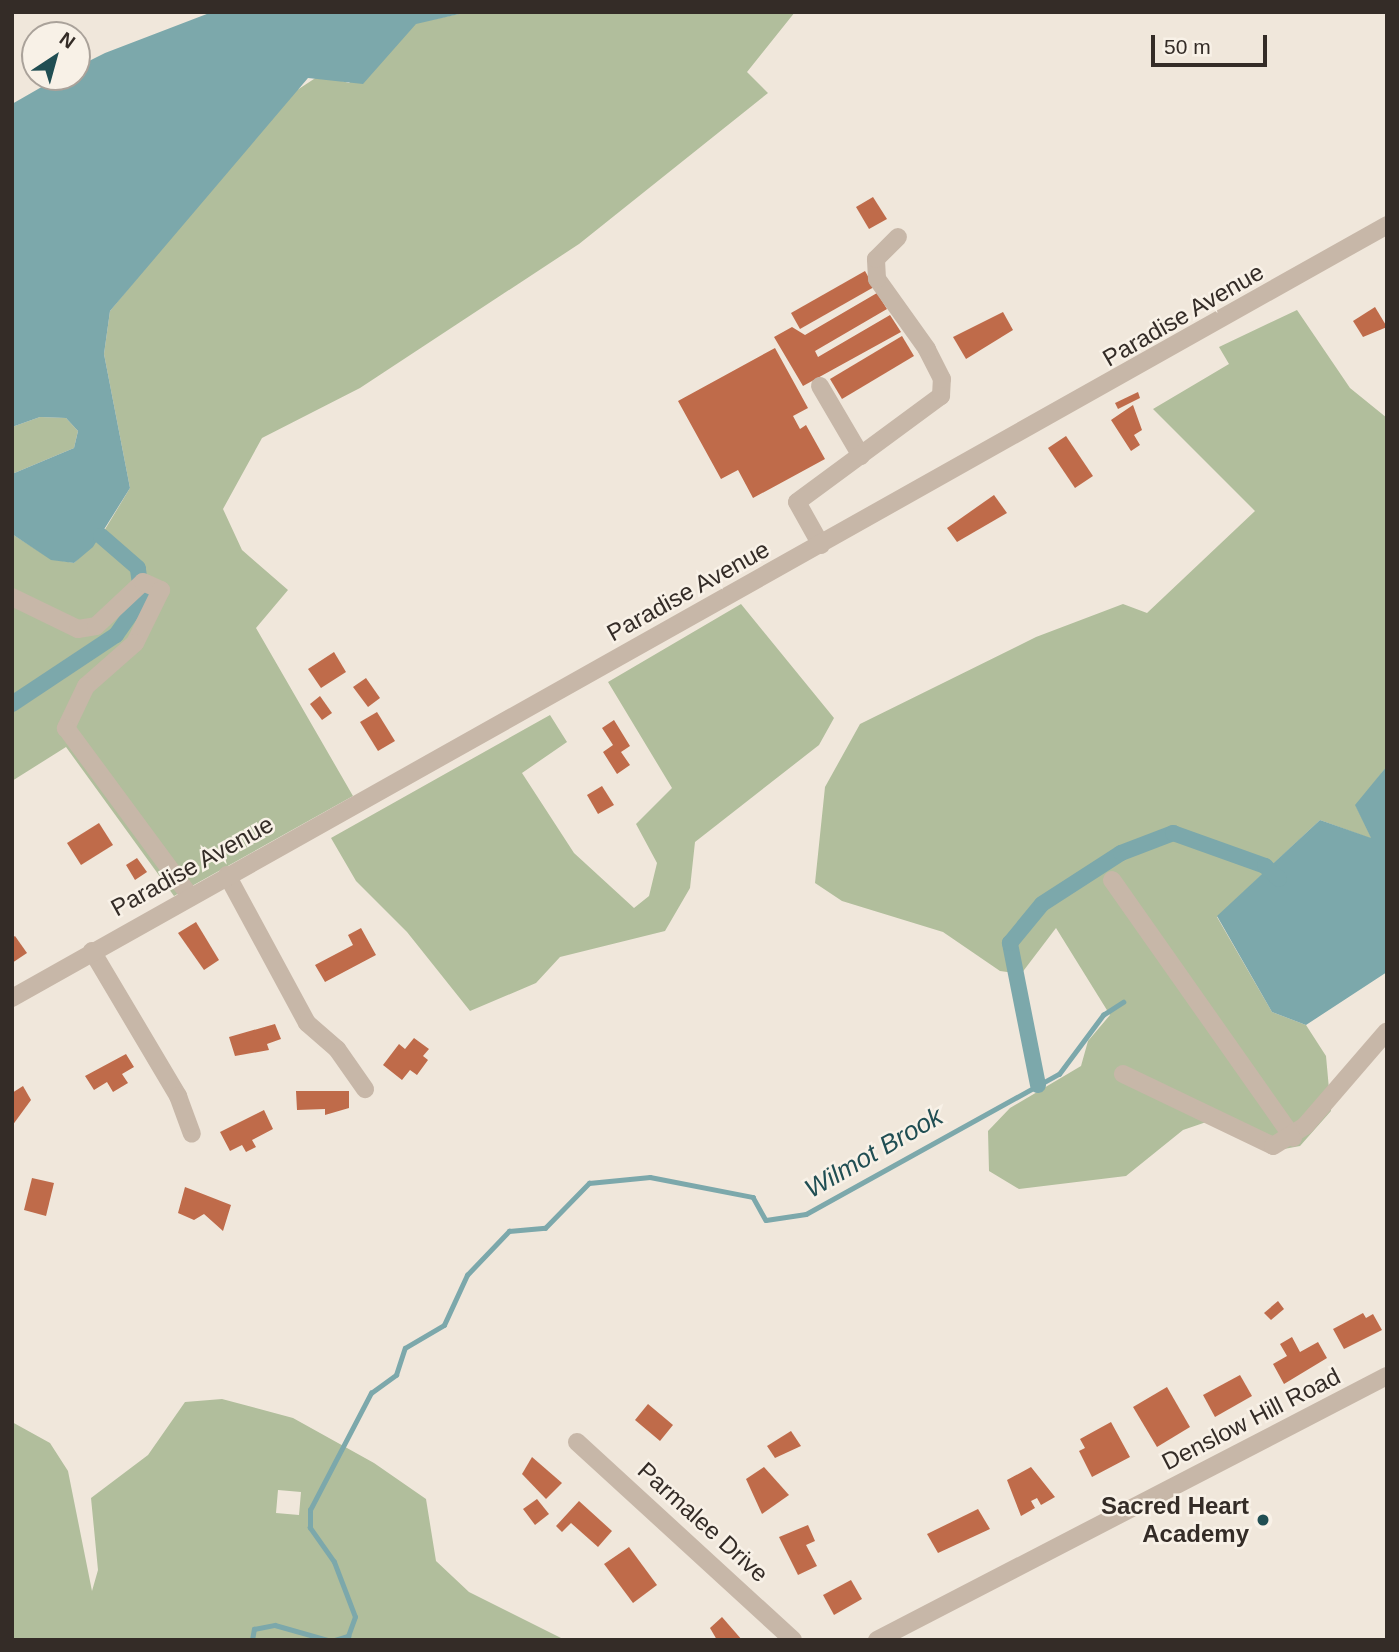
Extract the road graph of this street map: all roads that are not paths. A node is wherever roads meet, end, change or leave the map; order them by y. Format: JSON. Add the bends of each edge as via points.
{"nodes":[{"id":1,"x":1387,"y":225,"type":"edge"},
{"id":2,"x":898,"y":237,"type":"dead end"},
{"id":3,"x":820,"y":386,"type":"dead end"},
{"id":4,"x":861,"y":456,"type":"junction"},
{"id":5,"x":821,"y":545,"type":"junction"},
{"id":6,"x":12,"y":597,"type":"edge"},
{"id":7,"x":227,"y":875,"type":"junction"},
{"id":8,"x":1112,"y":880,"type":"dead end"},
{"id":9,"x":189,"y":895,"type":"junction"},
{"id":10,"x":92,"y":951,"type":"junction"},
{"id":11,"x":12,"y":998,"type":"edge"},
{"id":12,"x":1387,"y":1031,"type":"edge"},
{"id":13,"x":1123,"y":1074,"type":"dead end"},
{"id":14,"x":365,"y":1088,"type":"dead end"},
{"id":15,"x":192,"y":1134,"type":"dead end"},
{"id":16,"x":1293,"y":1138,"type":"junction"},
{"id":17,"x":1387,"y":1376,"type":"edge"},
{"id":18,"x":577,"y":1443,"type":"dead end"},
{"id":19,"x":793,"y":1640,"type":"edge"},
{"id":20,"x":877,"y":1640,"type":"edge"}],
"edges":[{"from":1,"to":5,"type":"street","name":"Paradise Avenue"},
{"from":2,"to":4,"type":"street","via":[[876,259],[877,279],[927,349],[942,379],[941,396]]},
{"from":3,"to":4,"type":"street"},
{"from":4,"to":5,"type":"street","via":[[797,502]]},
{"from":5,"to":7,"type":"street","name":"Paradise Avenue"},
{"from":6,"to":9,"type":"street","via":[[78,629],[96,626],[143,582],[161,590],[135,643],[86,685],[66,728]]},
{"from":7,"to":9,"type":"street","name":"Paradise Avenue"},
{"from":7,"to":14,"type":"street","via":[[307,1023],[337,1049]]},
{"from":8,"to":16,"type":"street"},
{"from":9,"to":10,"type":"street","name":"Paradise Avenue"},
{"from":10,"to":11,"type":"street","name":"Paradise Avenue"},
{"from":10,"to":15,"type":"street","via":[[178,1096]]},
{"from":12,"to":16,"type":"street"},
{"from":13,"to":16,"type":"street","via":[[1273,1146]]},
{"from":17,"to":20,"type":"street","name":"Denslow Hill Road"},
{"from":18,"to":19,"type":"street","name":"Parmalee Drive"}]}
